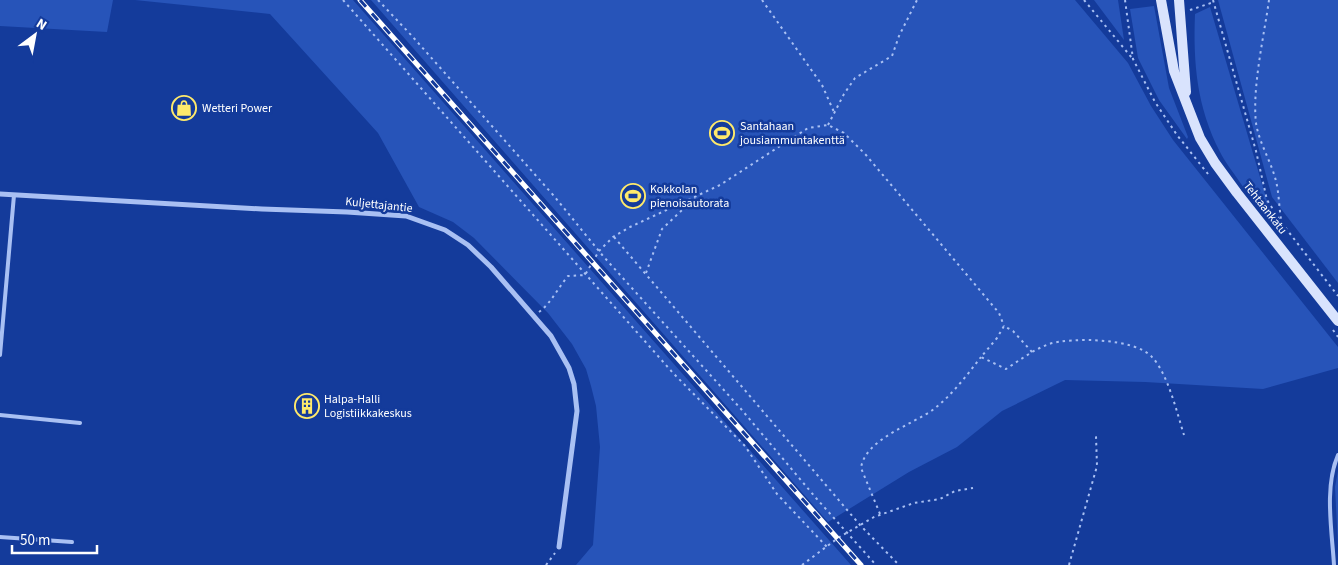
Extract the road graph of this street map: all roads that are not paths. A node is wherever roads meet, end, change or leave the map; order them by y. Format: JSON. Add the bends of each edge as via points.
{"nodes":[{"id":1,"x":1161,"y":0,"type":"edge"},
{"id":2,"x":1179,"y":0,"type":"edge"},
{"id":3,"x":1187,"y":101,"type":"junction"},
{"id":4,"x":0,"y":194,"type":"edge"},
{"id":5,"x":14,"y":195,"type":"junction"},
{"id":6,"x":1338,"y":321,"type":"edge"},
{"id":7,"x":0,"y":355,"type":"edge"},
{"id":8,"x":0,"y":415,"type":"edge"},
{"id":9,"x":80,"y":423,"type":"dead end"},
{"id":10,"x":1338,"y":455,"type":"edge"},
{"id":11,"x":0,"y":537,"type":"edge"},
{"id":12,"x":72,"y":542,"type":"dead end"},
{"id":13,"x":559,"y":547,"type":"road end"},
{"id":14,"x":1334,"y":565,"type":"edge"}],
"edges":[{"from":1,"to":3,"type":"main road","name":"Tehtaankatu","via":[[1174,71]]},
{"from":2,"to":3,"type":"main road","name":"Tehtaankatu"},
{"from":3,"to":6,"type":"main road","name":"Tehtaankatu","via":[[1200,138],[1215,163]]},
{"from":4,"to":5,"type":"street","name":"Kuljettajantie"},
{"from":5,"to":7,"type":"lane"},
{"from":5,"to":13,"type":"street","name":"Kuljettajantie","via":[[406,216],[445,230],[468,245],[490,267],[551,336],[569,368],[577,411]]},
{"from":8,"to":9,"type":"lane"},
{"from":10,"to":14,"type":"lane","via":[[1330,486]]},
{"from":11,"to":12,"type":"lane"}]}
